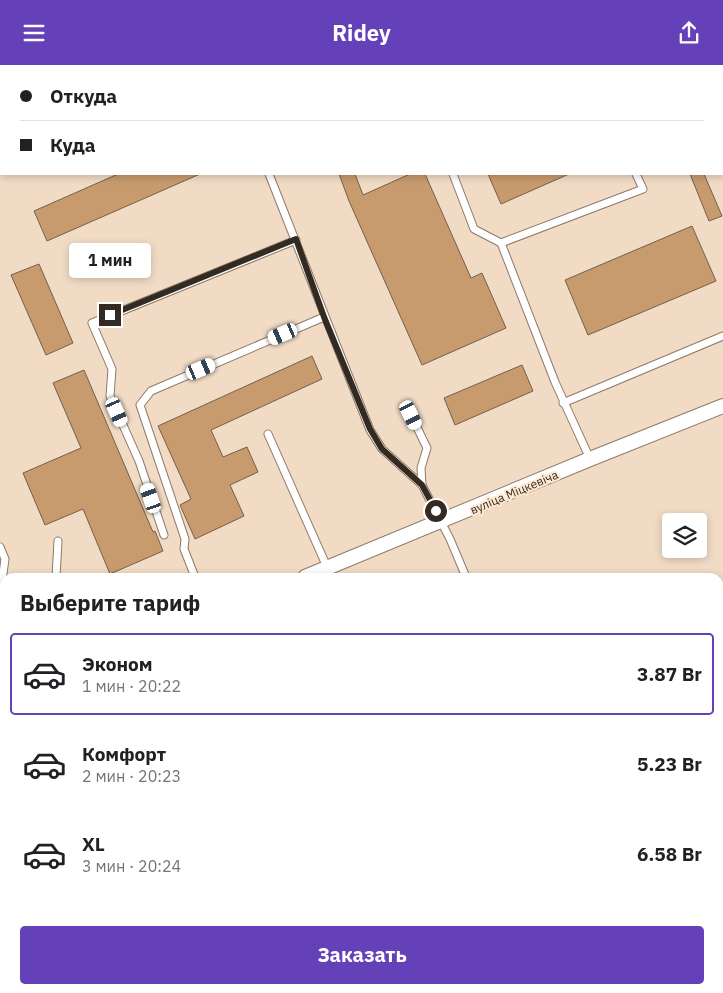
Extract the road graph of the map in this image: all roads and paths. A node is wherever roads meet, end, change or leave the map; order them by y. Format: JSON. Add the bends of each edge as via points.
{"nodes":[{"id":1,"x":269,"y":175,"type":"edge"},
{"id":2,"x":453,"y":175,"type":"edge"},
{"id":3,"x":636,"y":175,"type":"edge"},
{"id":4,"x":296,"y":239,"type":"junction"},
{"id":5,"x":501,"y":243,"type":"junction"},
{"id":6,"x":324,"y":317,"type":"junction"},
{"id":7,"x":723,"y":336,"type":"edge"},
{"id":8,"x":563,"y":403,"type":"junction"},
{"id":9,"x":723,"y":406,"type":"edge"},
{"id":10,"x":411,"y":415,"type":"dead end"},
{"id":11,"x":268,"y":434,"type":"dead end"},
{"id":12,"x":590,"y":459,"type":"junction"},
{"id":13,"x":422,"y":485,"type":"junction"},
{"id":14,"x":442,"y":522,"type":"junction"},
{"id":15,"x":164,"y":535,"type":"dead end"},
{"id":16,"x":58,"y":541,"type":"dead end"},
{"id":17,"x":0,"y":547,"type":"edge"},
{"id":18,"x":327,"y":567,"type":"junction"},
{"id":19,"x":3,"y":573,"type":"edge"},
{"id":20,"x":56,"y":573,"type":"edge"},
{"id":21,"x":194,"y":573,"type":"edge"},
{"id":22,"x":314,"y":573,"type":"edge"},
{"id":23,"x":464,"y":573,"type":"edge"}],
"edges":[{"from":1,"to":4,"type":"lane"},
{"from":2,"to":5,"type":"lane","via":[[474,229]]},
{"from":3,"to":5,"type":"lane","via":[[643,189]]},
{"from":4,"to":6,"type":"lane"},
{"from":4,"to":15,"type":"lane","via":[[92,323],[112,369],[110,395],[139,461]]},
{"from":5,"to":8,"type":"lane"},
{"from":6,"to":13,"type":"lane","via":[[370,429],[382,449]]},
{"from":6,"to":21,"type":"lane","via":[[152,391],[140,405]]},
{"from":7,"to":8,"type":"lane"},
{"from":8,"to":12,"type":"lane"},
{"from":9,"to":12,"type":"street","name":"вуліца Міцкевіча"},
{"from":10,"to":13,"type":"lane","via":[[427,448],[421,468]]},
{"from":11,"to":18,"type":"lane"},
{"from":12,"to":14,"type":"street","name":"вуліца Міцкевіча"},
{"from":13,"to":14,"type":"lane"},
{"from":14,"to":18,"type":"street","name":"вуліца Міцкевіча"},
{"from":14,"to":23,"type":"lane"},
{"from":16,"to":20,"type":"lane"},
{"from":17,"to":19,"type":"lane","via":[[5,559]]},
{"from":18,"to":22,"type":"street","name":"вуліца Міцкевіча"}]}
